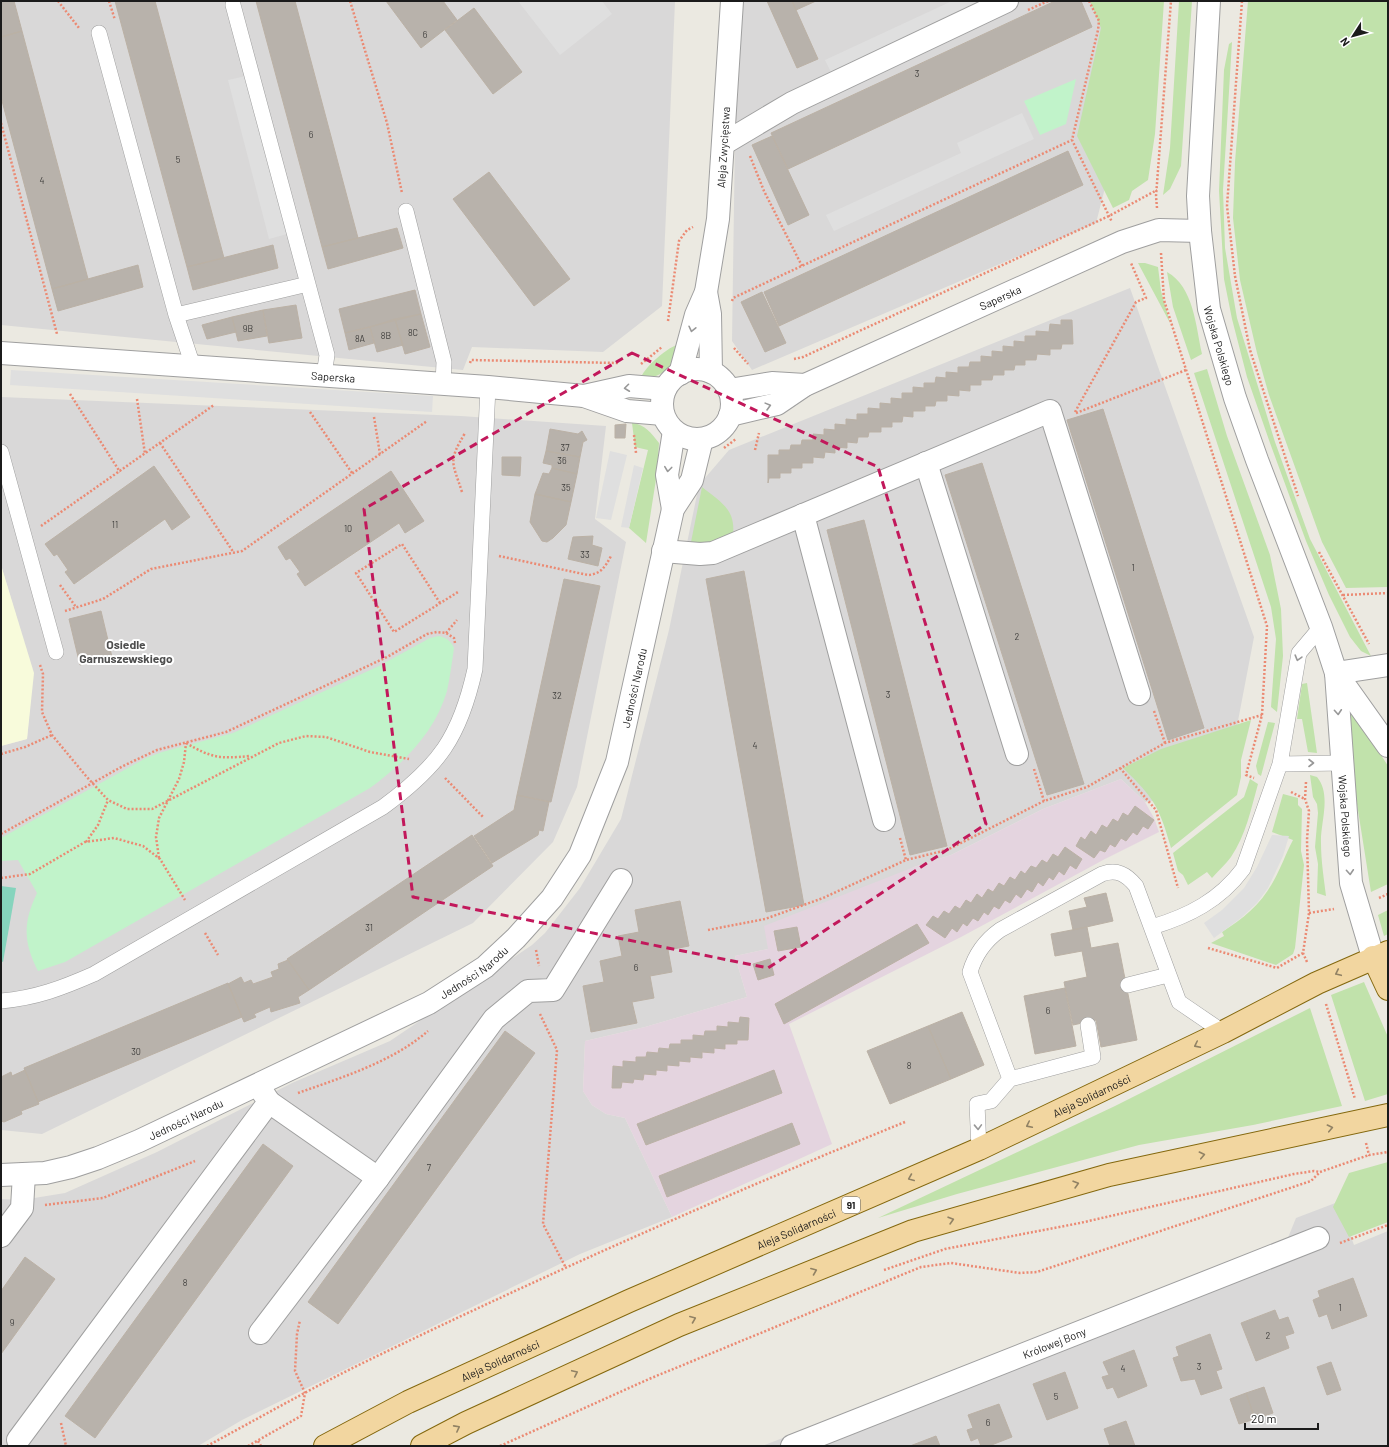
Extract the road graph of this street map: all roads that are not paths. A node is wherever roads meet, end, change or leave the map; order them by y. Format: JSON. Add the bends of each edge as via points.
{"nodes":[{"id":1,"x":732,"y":1,"type":"edge"},
{"id":2,"x":1209,"y":1,"type":"edge"},
{"id":3,"x":233,"y":4,"type":"dead end"},
{"id":4,"x":1016,"y":6,"type":"edge"},
{"id":5,"x":99,"y":33,"type":"dead end"},
{"id":6,"x":723,"y":144,"type":"junction"},
{"id":7,"x":406,"y":211,"type":"road end"},
{"id":8,"x":1200,"y":231,"type":"junction"},
{"id":9,"x":308,"y":284,"type":"junction"},
{"id":10,"x":176,"y":315,"type":"junction"},
{"id":11,"x":701,"y":338,"type":"junction"},
{"id":12,"x":1,"y":353,"type":"edge"},
{"id":13,"x":193,"y":366,"type":"junction"},
{"id":14,"x":711,"y":372,"type":"junction"},
{"id":15,"x":324,"y":376,"type":"junction"},
{"id":16,"x":673,"y":382,"type":"junction"},
{"id":17,"x":443,"y":384,"type":"junction"},
{"id":18,"x":805,"y":385,"type":"junction"},
{"id":19,"x":488,"y":387,"type":"junction"},
{"id":20,"x":729,"y":390,"type":"junction"},
{"id":21,"x":584,"y":396,"type":"junction"},
{"id":22,"x":730,"y":415,"type":"junction"},
{"id":23,"x":669,"y":423,"type":"junction"},
{"id":24,"x":702,"y":439,"type":"junction"},
{"id":25,"x":1,"y":452,"type":"edge"},
{"id":26,"x":926,"y":463,"type":"junction"},
{"id":27,"x":672,"y":509,"type":"junction"},
{"id":28,"x":803,"y":515,"type":"junction"},
{"id":29,"x":663,"y":551,"type":"junction"},
{"id":30,"x":1321,"y":627,"type":"junction"},
{"id":31,"x":56,"y":652,"type":"dead end"},
{"id":32,"x":1384,"y":665,"type":"edge"},
{"id":33,"x":1336,"y":673,"type":"junction"},
{"id":34,"x":1139,"y":694,"type":"dead end"},
{"id":35,"x":1388,"y":746,"type":"edge"},
{"id":36,"x":1017,"y":754,"type":"dead end"},
{"id":37,"x":1342,"y":763,"type":"junction"},
{"id":38,"x":1280,"y":764,"type":"junction"},
{"id":39,"x":884,"y":820,"type":"dead end"},
{"id":40,"x":621,"y":880,"type":"dead end"},
{"id":41,"x":1152,"y":928,"type":"junction"},
{"id":42,"x":1381,"y":954,"type":"edge"},
{"id":43,"x":1168,"y":974,"type":"junction"},
{"id":44,"x":1128,"y":985,"type":"dead end"},
{"id":45,"x":1388,"y":989,"type":"edge"},
{"id":46,"x":1,"y":1001,"type":"edge"},
{"id":47,"x":1088,"y":1025,"type":"dead end"},
{"id":48,"x":1223,"y":1032,"type":"junction"},
{"id":49,"x":1010,"y":1079,"type":"junction"},
{"id":50,"x":264,"y":1094,"type":"junction"},
{"id":51,"x":1388,"y":1115,"type":"edge"},
{"id":52,"x":979,"y":1149,"type":"junction"},
{"id":53,"x":24,"y":1174,"type":"junction"},
{"id":54,"x":1,"y":1175,"type":"edge"},
{"id":55,"x":378,"y":1178,"type":"junction"},
{"id":56,"x":1,"y":1236,"type":"edge"},
{"id":57,"x":1318,"y":1238,"type":"dead end"},
{"id":58,"x":260,"y":1332,"type":"dead end"},
{"id":59,"x":18,"y":1440,"type":"dead end"},
{"id":60,"x":325,"y":1446,"type":"edge"},
{"id":61,"x":422,"y":1446,"type":"edge"},
{"id":62,"x":792,"y":1446,"type":"edge"}],
"edges":[{"from":1,"to":6,"type":"street","name":"Aleja Zwycięstwa"},
{"from":2,"to":8,"type":"street","name":"Wojska Polskiego","via":[[1198,196]]},
{"from":3,"to":9,"type":"lane"},
{"from":4,"to":6,"type":"street","via":[[792,103]]},
{"from":5,"to":10,"type":"lane"},
{"from":6,"to":11,"type":"street","name":"Aleja Zwycięstwa","via":[[718,219],[706,292],[710,314]]},
{"from":7,"to":17,"type":"lane","via":[[444,362]]},
{"from":8,"to":18,"type":"street","name":"Saperska","via":[[1159,230],[1122,242]]},
{"from":8,"to":30,"type":"street","name":"Wojska Polskiego","via":[[1209,309],[1223,359],[1257,460]]},
{"from":9,"to":10,"type":"lane"},
{"from":9,"to":15,"type":"lane","via":[[327,355]]},
{"from":10,"to":13,"type":"lane"},
{"from":11,"to":14,"type":"street","name":"Aleja Zwycięstwa"},
{"from":11,"to":16,"type":"street","name":"Aleja Zwycięstwa","one_way":true},
{"from":12,"to":13,"type":"street","name":"Saperska"},
{"from":13,"to":15,"type":"street","name":"Saperska"},
{"from":14,"to":16,"type":"street","via":[[690,370]]},
{"from":14,"to":20,"type":"street","via":[[722,379]]},
{"from":15,"to":17,"type":"street","name":"Saperska"},
{"from":16,"to":21,"type":"street","one_way":true,"via":[[629,386]]},
{"from":16,"to":23,"type":"street","via":[[663,396]]},
{"from":17,"to":19,"type":"street","name":"Saperska"},
{"from":18,"to":20,"type":"street","name":"Saperska","via":[[772,383]]},
{"from":22,"to":18,"type":"street","name":"Saperska","one_way":true,"via":[[777,404]]},
{"from":19,"to":21,"type":"street","name":"Saperska"},
{"from":19,"to":46,"type":"lane","via":[[475,669],[468,699],[440,757],[403,793],[383,807],[94,974],[60,989],[26,999]]},
{"from":20,"to":22,"type":"street","via":[[733,406]]},
{"from":21,"to":23,"type":"street","name":"Saperska"},
{"from":22,"to":24,"type":"street","via":[[721,430],[712,437]]},
{"from":23,"to":24,"type":"street","via":[[683,437]]},
{"from":23,"to":27,"type":"street","name":"Jedności Narodu","one_way":true,"via":[[667,475]]},
{"from":24,"to":27,"type":"street","name":"Jedności Narodu","via":[[692,480]]},
{"from":25,"to":31,"type":"lane"},
{"from":26,"to":28,"type":"street"},
{"from":26,"to":34,"type":"street","via":[[1050,411]]},
{"from":26,"to":36,"type":"street"},
{"from":27,"to":29,"type":"street","name":"Jedności Narodu"},
{"from":28,"to":29,"type":"street","via":[[713,552],[700,554]]},
{"from":28,"to":39,"type":"street"},
{"from":29,"to":50,"type":"street","name":"Jedności Narodu","via":[[617,762],[580,856],[552,898],[531,923],[485,967],[429,1003]]},
{"from":30,"to":33,"type":"street","name":"Wojska Polskiego"},
{"from":30,"to":38,"type":"lane","one_way":true,"via":[[1299,653]]},
{"from":32,"to":33,"type":"street"},
{"from":33,"to":35,"type":"street","name":"Wojska Polskiego"},
{"from":33,"to":37,"type":"street","name":"Wojska Polskiego","one_way":true},
{"from":38,"to":37,"type":"lane","one_way":true},
{"from":37,"to":42,"type":"street","name":"Wojska Polskiego","one_way":true,"via":[[1351,883]]},
{"from":38,"to":41,"type":"lane","via":[[1248,859],[1233,882],[1214,899],[1191,914]]},
{"from":40,"to":55,"type":"street","via":[[553,990],[528,991],[494,1020]]},
{"from":41,"to":43,"type":"lane"},
{"from":41,"to":49,"type":"lane","via":[[1136,886],[1124,875],[1111,871],[990,937],[972,964],[970,972]]},
{"from":42,"to":45,"type":"main road"},
{"from":42,"to":48,"type":"main road","name":"Aleja Solidarności","number":"91","one_way":true},
{"from":43,"to":44,"type":"lane"},
{"from":43,"to":48,"type":"lane","via":[[1179,1002]]},
{"from":47,"to":49,"type":"lane","via":[[1093,1057]]},
{"from":48,"to":52,"type":"main road","name":"Aleja Solidarności","number":"91","one_way":true},
{"from":49,"to":52,"type":"lane","one_way":true,"via":[[991,1101],[977,1104]]},
{"from":50,"to":53,"type":"street","name":"Jedności Narodu","via":[[98,1158],[45,1173]]},
{"from":50,"to":55,"type":"street"},
{"from":50,"to":59,"type":"street"},
{"from":61,"to":51,"type":"main road","one_way":true,"via":[[679,1325],[913,1231],[1109,1175]]},
{"from":52,"to":60,"type":"main road","name":"Aleja Solidarności","number":"91","one_way":true,"via":[[622,1304],[408,1402]]},
{"from":53,"to":54,"type":"street","name":"Jedności Narodu"},
{"from":53,"to":56,"type":"street","via":[[22,1208]]},
{"from":55,"to":58,"type":"street"},
{"from":57,"to":62,"type":"street","name":"Królowej Bony"}]}
